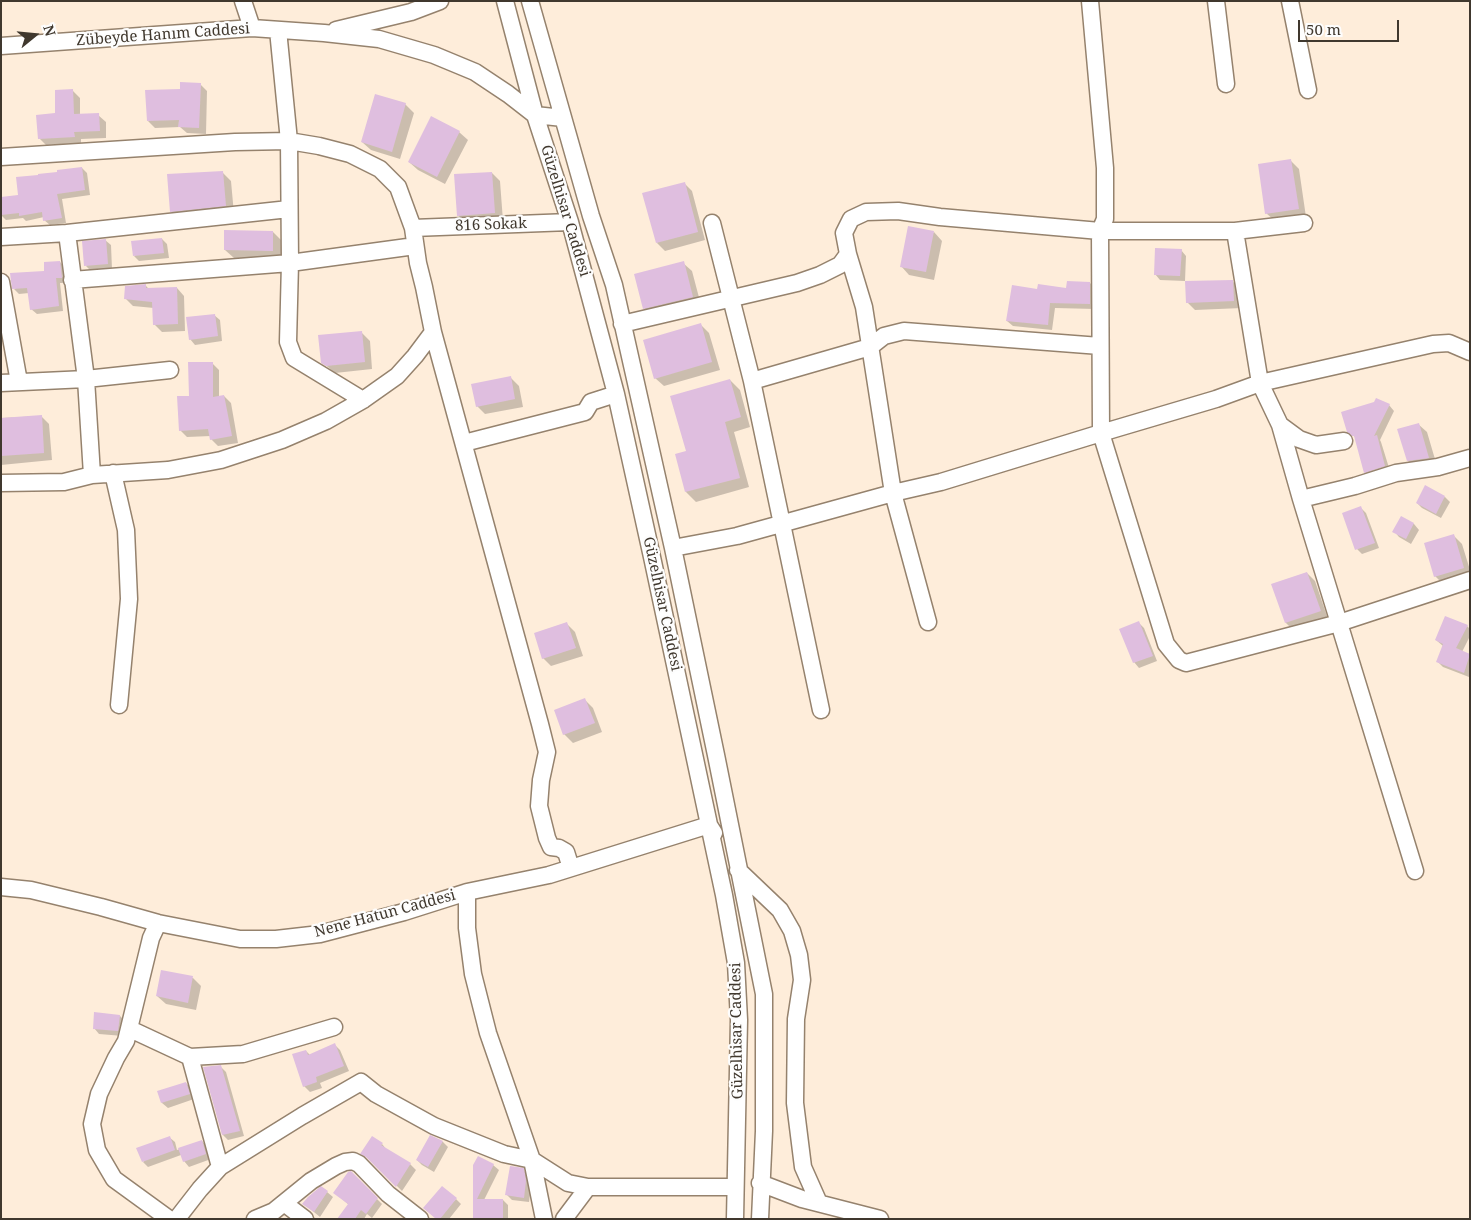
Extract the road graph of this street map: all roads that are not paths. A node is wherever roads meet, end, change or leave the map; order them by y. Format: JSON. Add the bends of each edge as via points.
{"nodes":[{"id":1,"x":243,"y":1,"type":"edge"},
{"id":2,"x":440,"y":1,"type":"edge"},
{"id":3,"x":504,"y":1,"type":"edge"},
{"id":4,"x":530,"y":1,"type":"edge"},
{"id":5,"x":1090,"y":1,"type":"edge"},
{"id":6,"x":1216,"y":1,"type":"edge"},
{"id":7,"x":1290,"y":1,"type":"edge"},
{"id":8,"x":252,"y":28,"type":"junction"},
{"id":9,"x":278,"y":30,"type":"junction"},
{"id":10,"x":324,"y":33,"type":"junction"},
{"id":11,"x":1,"y":46,"type":"edge"},
{"id":12,"x":1226,"y":84,"type":"dead end"},
{"id":13,"x":1308,"y":90,"type":"dead end"},
{"id":14,"x":536,"y":115,"type":"junction"},
{"id":15,"x":564,"y":118,"type":"junction"},
{"id":16,"x":289,"y":141,"type":"junction"},
{"id":17,"x":1,"y":157,"type":"edge"},
{"id":18,"x":290,"y":209,"type":"junction"},
{"id":19,"x":570,"y":222,"type":"junction"},
{"id":20,"x":712,"y":223,"type":"dead end"},
{"id":21,"x":1304,"y":223,"type":"dead end"},
{"id":22,"x":413,"y":228,"type":"junction"},
{"id":23,"x":1100,"y":231,"type":"junction"},
{"id":24,"x":1235,"y":231,"type":"junction"},
{"id":25,"x":67,"y":233,"type":"junction"},
{"id":26,"x":1,"y":237,"type":"edge"},
{"id":27,"x":415,"y":246,"type":"junction"},
{"id":28,"x":848,"y":254,"type":"junction"},
{"id":29,"x":290,"y":263,"type":"junction"},
{"id":30,"x":72,"y":280,"type":"junction"},
{"id":31,"x":1,"y":282,"type":"edge"},
{"id":32,"x":730,"y":298,"type":"junction"},
{"id":33,"x":622,"y":324,"type":"junction"},
{"id":34,"x":433,"y":332,"type":"junction"},
{"id":35,"x":870,"y":346,"type":"junction"},
{"id":36,"x":1100,"y":346,"type":"junction"},
{"id":37,"x":1470,"y":352,"type":"edge"},
{"id":38,"x":170,"y":370,"type":"dead end"},
{"id":39,"x":86,"y":379,"type":"junction"},
{"id":40,"x":752,"y":381,"type":"junction"},
{"id":41,"x":19,"y":382,"type":"junction"},
{"id":42,"x":1,"y":383,"type":"edge"},
{"id":43,"x":1260,"y":383,"type":"junction"},
{"id":44,"x":616,"y":394,"type":"junction"},
{"id":45,"x":363,"y":400,"type":"junction"},
{"id":46,"x":1280,"y":425,"type":"junction"},
{"id":47,"x":1100,"y":433,"type":"junction"},
{"id":48,"x":1344,"y":441,"type":"dead end"},
{"id":49,"x":464,"y":443,"type":"junction"},
{"id":50,"x":1470,"y":458,"type":"edge"},
{"id":51,"x":113,"y":473,"type":"junction"},
{"id":52,"x":92,"y":475,"type":"junction"},
{"id":53,"x":1,"y":483,"type":"edge"},
{"id":54,"x":893,"y":493,"type":"junction"},
{"id":55,"x":1301,"y":499,"type":"junction"},
{"id":56,"x":782,"y":524,"type":"junction"},
{"id":57,"x":673,"y":548,"type":"junction"},
{"id":58,"x":1470,"y":580,"type":"edge"},
{"id":59,"x":928,"y":622,"type":"dead end"},
{"id":60,"x":1339,"y":623,"type":"junction"},
{"id":61,"x":119,"y":705,"type":"dead end"},
{"id":62,"x":821,"y":710,"type":"dead end"},
{"id":63,"x":708,"y":826,"type":"junction"},
{"id":64,"x":571,"y":868,"type":"junction"},
{"id":65,"x":1415,"y":871,"type":"dead end"},
{"id":66,"x":740,"y":872,"type":"junction"},
{"id":67,"x":1,"y":887,"type":"edge"},
{"id":68,"x":467,"y":892,"type":"junction"},
{"id":69,"x":158,"y":923,"type":"junction"},
{"id":70,"x":334,"y":1027,"type":"dead end"},
{"id":71,"x":130,"y":1029,"type":"junction"},
{"id":72,"x":190,"y":1057,"type":"junction"},
{"id":73,"x":532,"y":1160,"type":"junction"},
{"id":74,"x":220,"y":1167,"type":"junction"},
{"id":75,"x":760,"y":1183,"type":"junction"},
{"id":76,"x":588,"y":1187,"type":"junction"},
{"id":77,"x":735,"y":1187,"type":"junction"},
{"id":78,"x":284,"y":1203,"type":"junction"},
{"id":79,"x":819,"y":1204,"type":"junction"},
{"id":80,"x":169,"y":1219,"type":"edge"},
{"id":81,"x":179,"y":1219,"type":"edge"},
{"id":82,"x":255,"y":1219,"type":"edge"},
{"id":83,"x":305,"y":1219,"type":"edge"},
{"id":84,"x":420,"y":1219,"type":"edge"},
{"id":85,"x":544,"y":1219,"type":"edge"},
{"id":86,"x":564,"y":1219,"type":"edge"},
{"id":87,"x":735,"y":1219,"type":"edge"},
{"id":88,"x":760,"y":1219,"type":"edge"},
{"id":89,"x":880,"y":1219,"type":"edge"}],
"edges":[{"from":1,"to":8,"type":"street"},
{"from":2,"to":10,"type":"street","name":"Zübeyde Hanım Caddesi","via":[[411,12]]},
{"from":3,"to":14,"type":"street","name":"Güzelhisar Caddesi"},
{"from":4,"to":15,"type":"street","name":"Güzelhisar Caddesi"},
{"from":5,"to":23,"type":"street","via":[[1105,168],[1105,219]]},
{"from":6,"to":12,"type":"street"},
{"from":7,"to":13,"type":"street"},
{"from":8,"to":9,"type":"street","name":"Zübeyde Hanım Caddesi"},
{"from":8,"to":11,"type":"street","name":"Zübeyde Hanım Caddesi"},
{"from":9,"to":10,"type":"street","name":"Zübeyde Hanım Caddesi"},
{"from":9,"to":16,"type":"street"},
{"from":10,"to":14,"type":"street","name":"Zübeyde Hanım Caddesi","via":[[379,39],[434,55],[475,72]]},
{"from":14,"to":15,"type":"street"},
{"from":14,"to":19,"type":"street","name":"Güzelhisar Caddesi"},
{"from":15,"to":33,"type":"street","name":"Güzelhisar Caddesi","via":[[614,285]]},
{"from":16,"to":17,"type":"street"},
{"from":16,"to":18,"type":"street"},
{"from":16,"to":22,"type":"street","via":[[350,154],[380,168],[398,187]]},
{"from":18,"to":25,"type":"street"},
{"from":18,"to":29,"type":"street"},
{"from":19,"to":22,"type":"street","name":"816 Sokak"},
{"from":19,"to":44,"type":"street","name":"Güzelhisar Caddesi"},
{"from":20,"to":32,"type":"street"},
{"from":21,"to":24,"type":"street"},
{"from":22,"to":27,"type":"street"},
{"from":23,"to":24,"type":"street"},
{"from":23,"to":28,"type":"street","via":[[940,218],[898,211],[866,212],[851,219],[844,233]]},
{"from":23,"to":36,"type":"street"},
{"from":24,"to":43,"type":"street"},
{"from":25,"to":26,"type":"street"},
{"from":25,"to":30,"type":"street"},
{"from":27,"to":29,"type":"street"},
{"from":27,"to":34,"type":"street"},
{"from":28,"to":32,"type":"street","via":[[840,265],[820,275]]},
{"from":28,"to":35,"type":"street","via":[[864,307]]},
{"from":29,"to":30,"type":"street"},
{"from":29,"to":45,"type":"street","via":[[288,342],[294,358]]},
{"from":30,"to":39,"type":"street"},
{"from":31,"to":41,"type":"street"},
{"from":32,"to":33,"type":"street"},
{"from":32,"to":40,"type":"street"},
{"from":33,"to":57,"type":"street","name":"Güzelhisar Caddesi"},
{"from":34,"to":45,"type":"street","via":[[397,376]]},
{"from":34,"to":49,"type":"street"},
{"from":35,"to":36,"type":"street","via":[[884,336],[904,331]]},
{"from":35,"to":40,"type":"street"},
{"from":35,"to":54,"type":"street"},
{"from":36,"to":47,"type":"street"},
{"from":37,"to":43,"type":"street","via":[[1449,343],[1433,344]]},
{"from":38,"to":39,"type":"street"},
{"from":39,"to":41,"type":"street"},
{"from":39,"to":52,"type":"street"},
{"from":40,"to":56,"type":"street"},
{"from":41,"to":42,"type":"street"},
{"from":43,"to":46,"type":"street"},
{"from":43,"to":47,"type":"street"},
{"from":44,"to":49,"type":"street","via":[[591,402],[585,412]]},
{"from":44,"to":63,"type":"street","name":"Güzelhisar Caddesi"},
{"from":45,"to":51,"type":"street","via":[[282,440],[221,460],[168,470]]},
{"from":46,"to":48,"type":"street","via":[[1299,439],[1316,445]]},
{"from":46,"to":55,"type":"street"},
{"from":47,"to":54,"type":"street","via":[[941,482]]},
{"from":47,"to":60,"type":"street","via":[[1166,644],[1179,660],[1186,662]]},
{"from":49,"to":64,"type":"street","via":[[546,752],[539,806],[545,832],[551,847],[566,852]]},
{"from":50,"to":55,"type":"street","via":[[1396,473]]},
{"from":51,"to":52,"type":"street"},
{"from":51,"to":61,"type":"street","via":[[126,530],[129,599]]},
{"from":52,"to":53,"type":"street","via":[[64,482]]},
{"from":54,"to":56,"type":"street"},
{"from":54,"to":59,"type":"street"},
{"from":55,"to":60,"type":"street"},
{"from":56,"to":57,"type":"street"},
{"from":56,"to":62,"type":"street"},
{"from":57,"to":66,"type":"street","name":"Güzelhisar Caddesi"},
{"from":58,"to":60,"type":"street"},
{"from":60,"to":65,"type":"street"},
{"from":63,"to":64,"type":"street","name":"Nene Hatun Caddesi"},
{"from":63,"to":66,"type":"street"},
{"from":63,"to":77,"type":"street","name":"Güzelhisar Caddesi","via":[[736,963],[739,1020]]},
{"from":64,"to":68,"type":"street","name":"Nene Hatun Caddesi"},
{"from":66,"to":75,"type":"street","name":"Güzelhisar Caddesi","via":[[764,994],[764,1131]]},
{"from":66,"to":79,"type":"street","via":[[780,910],[792,931],[799,955],[802,980],[796,1019],[795,1103],[803,1167]]},
{"from":67,"to":69,"type":"street","name":"Nene Hatun Caddesi","via":[[31,890]]},
{"from":68,"to":69,"type":"street","name":"Nene Hatun Caddesi","via":[[328,932],[276,939],[240,938]]},
{"from":68,"to":73,"type":"street","via":[[467,928],[473,974],[488,1033]]},
{"from":69,"to":71,"type":"street","via":[[151,938]]},
{"from":70,"to":72,"type":"street","via":[[243,1054]]},
{"from":71,"to":72,"type":"street"},
{"from":71,"to":80,"type":"street","via":[[99,1094],[92,1124],[97,1150],[114,1179]]},
{"from":72,"to":74,"type":"street"},
{"from":73,"to":74,"type":"street","via":[[504,1154],[434,1126],[376,1094],[361,1082]]},
{"from":73,"to":76,"type":"street","via":[[568,1183]]},
{"from":73,"to":85,"type":"street"},
{"from":74,"to":81,"type":"street"},
{"from":75,"to":79,"type":"street"},
{"from":75,"to":88,"type":"street","name":"Güzelhisar Caddesi"},
{"from":76,"to":77,"type":"street"},
{"from":76,"to":86,"type":"street"},
{"from":77,"to":87,"type":"street","name":"Güzelhisar Caddesi"},
{"from":78,"to":82,"type":"street"},
{"from":78,"to":83,"type":"street"},
{"from":78,"to":84,"type":"street","via":[[311,1181],[336,1166],[353,1161]]},
{"from":79,"to":89,"type":"street"}]}
